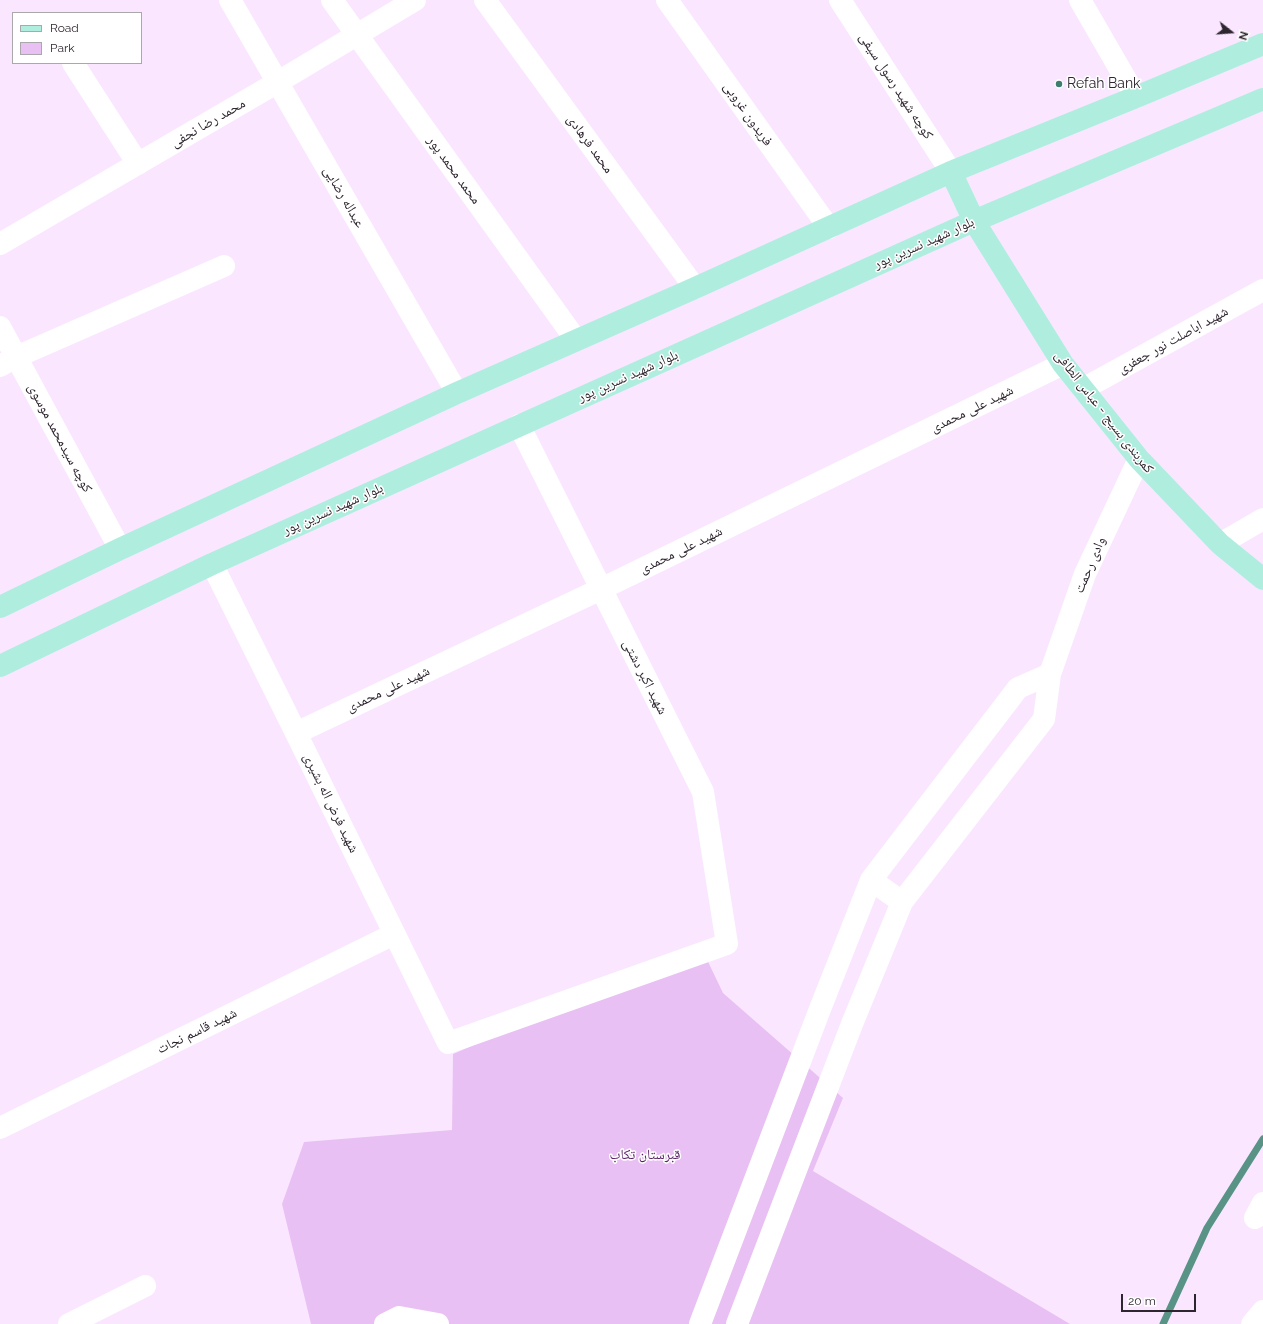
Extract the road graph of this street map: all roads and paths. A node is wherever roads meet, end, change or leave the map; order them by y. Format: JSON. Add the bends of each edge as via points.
{"nodes":[{"id":1,"x":230,"y":0,"type":"edge"},
{"id":2,"x":332,"y":0,"type":"edge"},
{"id":3,"x":415,"y":0,"type":"edge"},
{"id":4,"x":485,"y":0,"type":"edge"},
{"id":5,"x":667,"y":0,"type":"edge"},
{"id":6,"x":840,"y":0,"type":"edge"},
{"id":7,"x":1080,"y":0,"type":"edge"},
{"id":8,"x":357,"y":34,"type":"junction"},
{"id":9,"x":1263,"y":44,"type":"edge"},
{"id":10,"x":74,"y":64,"type":"edge"},
{"id":11,"x":278,"y":82,"type":"junction"},
{"id":12,"x":1136,"y":98,"type":"junction"},
{"id":13,"x":1263,"y":99,"type":"edge"},
{"id":14,"x":138,"y":164,"type":"junction"},
{"id":15,"x":951,"y":172,"type":"junction"},
{"id":16,"x":974,"y":221,"type":"junction"},
{"id":17,"x":829,"y":228,"type":"junction"},
{"id":18,"x":0,"y":244,"type":"edge"},
{"id":19,"x":224,"y":266,"type":"dead end"},
{"id":20,"x":695,"y":288,"type":"junction"},
{"id":21,"x":1263,"y":290,"type":"edge"},
{"id":22,"x":0,"y":327,"type":"edge"},
{"id":23,"x":576,"y":340,"type":"junction"},
{"id":24,"x":8,"y":362,"type":"edge"},
{"id":25,"x":1063,"y":364,"type":"junction"},
{"id":26,"x":1084,"y":389,"type":"junction"},
{"id":27,"x":457,"y":393,"type":"junction"},
{"id":28,"x":519,"y":425,"type":"junction"},
{"id":29,"x":1139,"y":459,"type":"junction"},
{"id":30,"x":1263,"y":520,"type":"edge"},
{"id":31,"x":1220,"y":544,"type":"junction"},
{"id":32,"x":120,"y":549,"type":"junction"},
{"id":33,"x":212,"y":564,"type":"junction"},
{"id":34,"x":1263,"y":579,"type":"edge"},
{"id":35,"x":601,"y":589,"type":"junction"},
{"id":36,"x":0,"y":608,"type":"edge"},
{"id":37,"x":0,"y":666,"type":"edge"},
{"id":38,"x":1050,"y":674,"type":"junction"},
{"id":39,"x":296,"y":733,"type":"junction"},
{"id":40,"x":872,"y":880,"type":"junction"},
{"id":41,"x":902,"y":902,"type":"junction"},
{"id":42,"x":394,"y":934,"type":"junction"},
{"id":43,"x":448,"y":1043,"type":"joint"},
{"id":44,"x":0,"y":1128,"type":"edge"},
{"id":45,"x":145,"y":1286,"type":"dead end"},
{"id":46,"x":70,"y":1324,"type":"edge"},
{"id":47,"x":385,"y":1324,"type":"edge"},
{"id":48,"x":438,"y":1324,"type":"edge"},
{"id":49,"x":700,"y":1324,"type":"edge"},
{"id":50,"x":737,"y":1324,"type":"edge"}],
"edges":[{"from":1,"to":11,"type":"street","name":"عبداله رضایی"},
{"from":2,"to":8,"type":"street","name":"محمد محمد پور"},
{"from":3,"to":8,"type":"street","name":"محمد رضا نجفی"},
{"from":4,"to":20,"type":"street","name":"محمد فرهادی"},
{"from":5,"to":17,"type":"street","name":"فریدون غروبی"},
{"from":6,"to":15,"type":"street","name":"کوچه شهید رسول سیفی"},
{"from":7,"to":12,"type":"street"},
{"from":8,"to":11,"type":"street","name":"محمد رضا نجفی"},
{"from":8,"to":23,"type":"street","name":"محمد محمد پور"},
{"from":9,"to":12,"type":"main road"},
{"from":10,"to":14,"type":"street"},
{"from":11,"to":14,"type":"street","name":"محمد رضا نجفی"},
{"from":11,"to":27,"type":"street","name":"عبداله رضایی"},
{"from":12,"to":15,"type":"main road"},
{"from":13,"to":16,"type":"main road","name":"بلوار شهید نسرین پور"},
{"from":14,"to":18,"type":"street","name":"محمد رضا نجفی"},
{"from":15,"to":16,"type":"main road","name":"کمربندی بسیج - عباس الطافی"},
{"from":15,"to":17,"type":"main road"},
{"from":16,"to":25,"type":"main road","name":"کمربندی بسیج - عباس الطافی"},
{"from":16,"to":28,"type":"main road","name":"بلوار شهید نسرین پور"},
{"from":17,"to":20,"type":"main road"},
{"from":19,"to":24,"type":"street"},
{"from":20,"to":23,"type":"main road"},
{"from":21,"to":26,"type":"street","name":"شهید اباصلت نور جعفری"},
{"from":22,"to":24,"type":"street","name":"کوچه سیدمحمد موسوی"},
{"from":23,"to":27,"type":"main road"},
{"from":24,"to":32,"type":"street","name":"کوچه سیدمحمد موسوی"},
{"from":25,"to":26,"type":"main road","name":"کمربندی بسیج - عباس الطافی"},
{"from":25,"to":35,"type":"street","name":"شهید علی محمدی"},
{"from":26,"to":29,"type":"main road","name":"کمربندی بسیج - عباس الطافی"},
{"from":27,"to":32,"type":"main road"},
{"from":28,"to":33,"type":"main road","name":"بلوار شهید نسرین پور"},
{"from":28,"to":35,"type":"street","name":"شهید اکبر دشتی"},
{"from":29,"to":31,"type":"main road","name":"کمربندی بسیج - عباس الطافی"},
{"from":29,"to":38,"type":"street","name":"وادی رحمت","via":[[1085,574]]},
{"from":30,"to":31,"type":"street"},
{"from":31,"to":34,"type":"main road","name":"کمربندی بسیج - عباس الطافی"},
{"from":32,"to":36,"type":"main road"},
{"from":33,"to":37,"type":"main road","name":"بلوار شهید نسرین پور"},
{"from":33,"to":39,"type":"street","name":"شهید فرض اله بشیری"},
{"from":35,"to":39,"type":"street","name":"شهید علی محمدی"},
{"from":35,"to":43,"type":"street","name":"شهید اکبر دشتی","via":[[703,792],[727,944]]},
{"from":38,"to":40,"type":"street","via":[[1018,688]]},
{"from":38,"to":41,"type":"street","name":"وادی رحمت","via":[[1044,720]]},
{"from":39,"to":42,"type":"street","name":"شهید فرض اله بشیری"},
{"from":40,"to":41,"type":"street"},
{"from":40,"to":49,"type":"street"},
{"from":41,"to":50,"type":"street","name":"وادی رحمت","via":[[852,1024]]},
{"from":42,"to":43,"type":"street","name":"شهید فرض اله بشیری"},
{"from":42,"to":44,"type":"street","name":"شهید قاسم نجات"},
{"from":45,"to":46,"type":"street"},
{"from":47,"to":48,"type":"street","via":[[399,1317]]}]}
